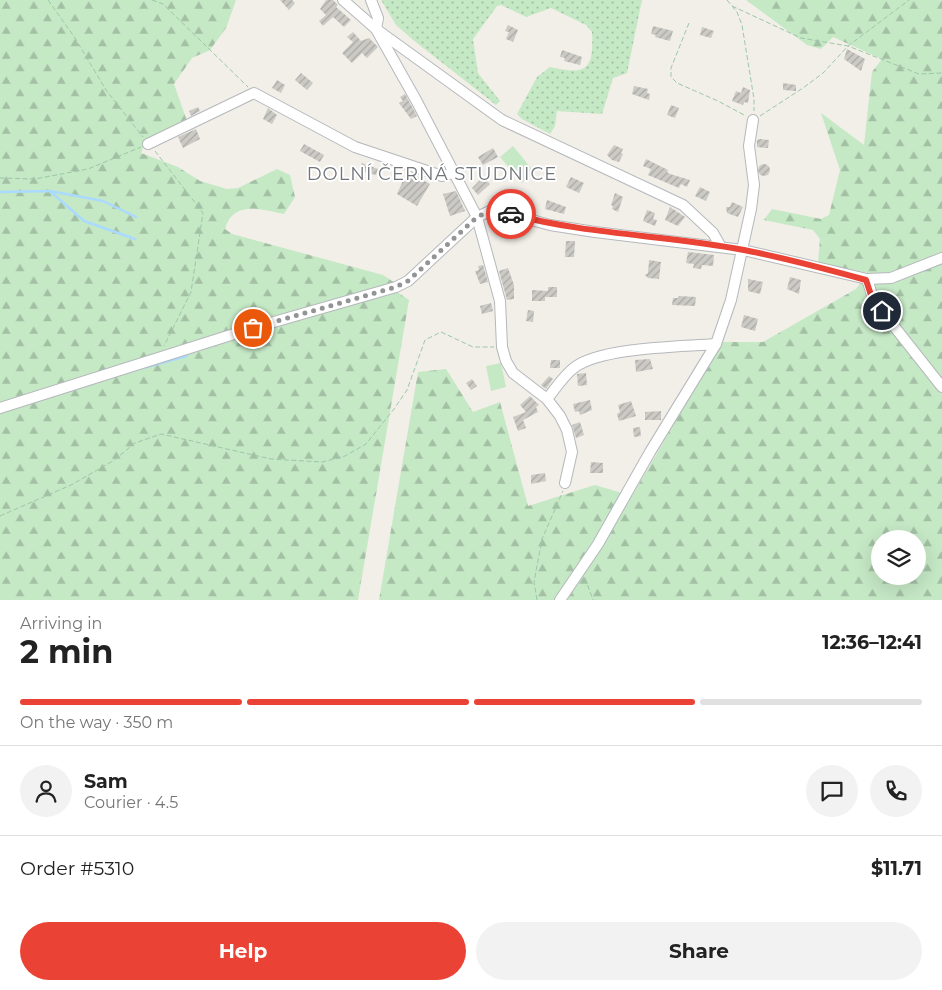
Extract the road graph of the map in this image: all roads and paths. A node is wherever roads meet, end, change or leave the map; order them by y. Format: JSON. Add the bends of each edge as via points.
{"nodes":[{"id":1,"x":48,"y":0,"type":"edge"},
{"id":2,"x":152,"y":0,"type":"edge"},
{"id":3,"x":343,"y":0,"type":"edge"},
{"id":4,"x":371,"y":0,"type":"edge"},
{"id":5,"x":727,"y":0,"type":"edge"},
{"id":6,"x":909,"y":0,"type":"edge"},
{"id":7,"x":732,"y":6,"type":"junction"},
{"id":8,"x":689,"y":24,"type":"dead end"},
{"id":9,"x":376,"y":29,"type":"junction"},
{"id":10,"x":848,"y":46,"type":"junction"},
{"id":11,"x":942,"y":73,"type":"edge"},
{"id":12,"x":254,"y":92,"type":"junction"},
{"id":13,"x":753,"y":120,"type":"junction"},
{"id":14,"x":148,"y":144,"type":"junction"},
{"id":15,"x":454,"y":173,"type":"junction"},
{"id":16,"x":0,"y":178,"type":"edge"},
{"id":17,"x":477,"y":217,"type":"junction"},
{"id":18,"x":721,"y":247,"type":"junction"},
{"id":19,"x":744,"y":250,"type":"junction"},
{"id":20,"x":942,"y":258,"type":"edge"},
{"id":21,"x":866,"y":280,"type":"junction"},
{"id":22,"x":716,"y":344,"type":"junction"},
{"id":23,"x":502,"y":347,"type":"junction"},
{"id":24,"x":158,"y":358,"type":"junction"},
{"id":25,"x":942,"y":387,"type":"edge"},
{"id":26,"x":547,"y":399,"type":"junction"},
{"id":27,"x":0,"y":408,"type":"edge"},
{"id":28,"x":565,"y":483,"type":"joint"},
{"id":29,"x":0,"y":516,"type":"edge"},
{"id":30,"x":582,"y":568,"type":"junction"},
{"id":31,"x":537,"y":600,"type":"edge"},
{"id":32,"x":560,"y":600,"type":"edge"},
{"id":33,"x":593,"y":600,"type":"edge"}],
"edges":[{"from":1,"to":14,"type":"path","via":[[106,90]]},
{"from":2,"to":12,"type":"path","via":[[163,4]]},
{"from":3,"to":9,"type":"street"},
{"from":4,"to":9,"type":"street","via":[[378,18]]},
{"from":5,"to":7,"type":"path"},
{"from":6,"to":10,"type":"path"},
{"from":7,"to":10,"type":"path","via":[[801,38]]},
{"from":7,"to":13,"type":"path","via":[[742,25],[754,99]]},
{"from":8,"to":13,"type":"path","via":[[671,68],[671,77],[677,83]]},
{"from":9,"to":15,"type":"street"},
{"from":9,"to":18,"type":"street","via":[[502,120],[683,205],[713,233]]},
{"from":10,"to":11,"type":"path","via":[[919,74]]},
{"from":10,"to":13,"type":"path","via":[[804,88]]},
{"from":12,"to":14,"type":"street"},
{"from":12,"to":15,"type":"street","via":[[355,147],[442,176]]},
{"from":13,"to":19,"type":"street","via":[[748,146],[754,185]]},
{"from":14,"to":16,"type":"path","via":[[88,169],[35,179]]},
{"from":14,"to":24,"type":"path","via":[[203,213],[191,292]]},
{"from":15,"to":17,"type":"street"},
{"from":17,"to":18,"type":"street","via":[[499,211],[550,225]]},
{"from":17,"to":23,"type":"street","via":[[500,301]]},
{"from":17,"to":24,"type":"street","via":[[408,281],[396,287]]},
{"from":18,"to":19,"type":"street"},
{"from":19,"to":21,"type":"street"},
{"from":19,"to":22,"type":"street"},
{"from":20,"to":21,"type":"street","via":[[891,278]]},
{"from":21,"to":25,"type":"street","via":[[872,298]]},
{"from":22,"to":26,"type":"street","via":[[590,358],[573,368]]},
{"from":22,"to":30,"type":"street"},
{"from":23,"to":26,"type":"street","via":[[513,373]]},
{"from":23,"to":29,"type":"path","via":[[473,347],[442,332],[425,340],[407,390],[394,409],[366,444],[345,456],[322,462],[271,459],[161,434],[135,443],[113,461],[71,485]]},
{"from":24,"to":27,"type":"street"},
{"from":26,"to":28,"type":"street","via":[[567,430],[572,452]]},
{"from":28,"to":31,"type":"path","via":[[542,538],[534,582]]},
{"from":30,"to":32,"type":"street"},
{"from":30,"to":33,"type":"path"}]}
